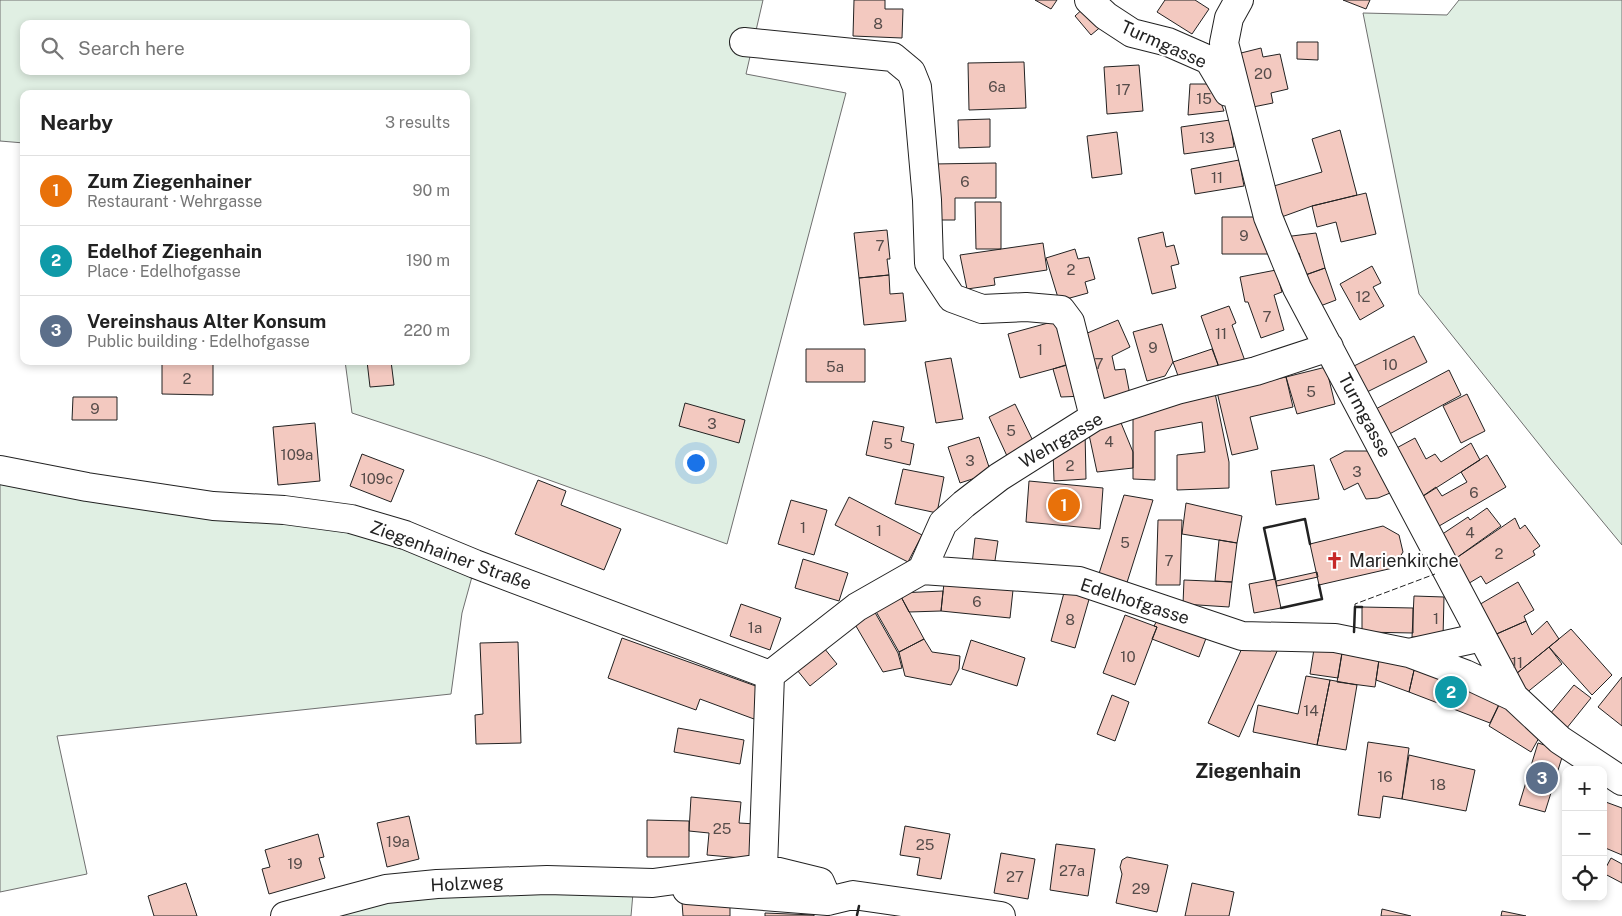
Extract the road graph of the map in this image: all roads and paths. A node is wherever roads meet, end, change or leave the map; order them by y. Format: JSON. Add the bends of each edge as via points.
{"nodes":[{"id":1,"x":1089,"y":0,"type":"edge"},
{"id":2,"x":1239,"y":0,"type":"edge"},
{"id":3,"x":744,"y":42,"type":"dead end"},
{"id":4,"x":1244,"y":122,"type":"junction"},
{"id":5,"x":1329,"y":346,"type":"junction"},
{"id":6,"x":1094,"y":417,"type":"junction"},
{"id":7,"x":0,"y":470,"type":"edge"},
{"id":8,"x":922,"y":570,"type":"junction"},
{"id":9,"x":1482,"y":637,"type":"junction"},
{"id":10,"x":1409,"y":654,"type":"junction"},
{"id":11,"x":770,"y":675,"type":"junction"},
{"id":12,"x":1514,"y":698,"type":"junction"},
{"id":13,"x":1622,"y":781,"type":"edge"},
{"id":14,"x":763,"y":868,"type":"junction"},
{"id":15,"x":653,"y":883,"type":"junction"},
{"id":16,"x":828,"y":900,"type":"junction"},
{"id":17,"x":285,"y":916,"type":"edge"},
{"id":18,"x":1001,"y":916,"type":"edge"}],
"edges":[{"from":1,"to":4,"type":"street","name":"Turmgasse","via":[[1132,33],[1168,42],[1209,60]]},
{"from":2,"to":4,"type":"street","name":"Turmgasse","via":[[1229,18],[1224,43]]},
{"from":3,"to":6,"type":"street","via":[[893,57],[911,72],[917,87],[927,200],[928,263],[952,298],[982,309],[1026,307],[1061,310],[1070,322]]},
{"from":4,"to":5,"type":"street","name":"Turmgasse","via":[[1268,217],[1297,288]]},
{"from":5,"to":6,"type":"street","name":"Wehrgasse","via":[[1256,371],[1177,390]]},
{"from":5,"to":9,"type":"street","name":"Turmgasse"},
{"from":6,"to":8,"type":"street","name":"Wehrgasse","via":[[999,477],[964,504],[943,523]]},
{"from":7,"to":11,"type":"street","name":"Ziegenhainer Straße","via":[[214,506],[284,510],[351,519],[405,535]]},
{"from":8,"to":10,"type":"street","name":"Edelhofgasse","via":[[1080,581],[1242,636],[1335,638]]},
{"from":8,"to":11,"type":"street","via":[[857,607]]},
{"from":9,"to":10,"type":"street","name":"Edelhofgasse"},
{"from":9,"to":12,"type":"street","name":"Turmgasse"},
{"from":10,"to":12,"type":"street","name":"Edelhofgasse","via":[[1464,674]]},
{"from":11,"to":14,"type":"street"},
{"from":12,"to":13,"type":"street","name":"Edelhofgasse","via":[[1560,740]]},
{"from":14,"to":15,"type":"street","name":"Holzweg"},
{"from":14,"to":16,"type":"street","name":"Holzweg","via":[[820,882]]},
{"from":15,"to":16,"type":"street","name":"Holzweg","via":[[684,889]]},
{"from":15,"to":17,"type":"street","name":"Holzweg","via":[[547,880],[437,884],[386,889]]},
{"from":16,"to":18,"type":"street","name":"Holzweg","via":[[853,894]]}]}
